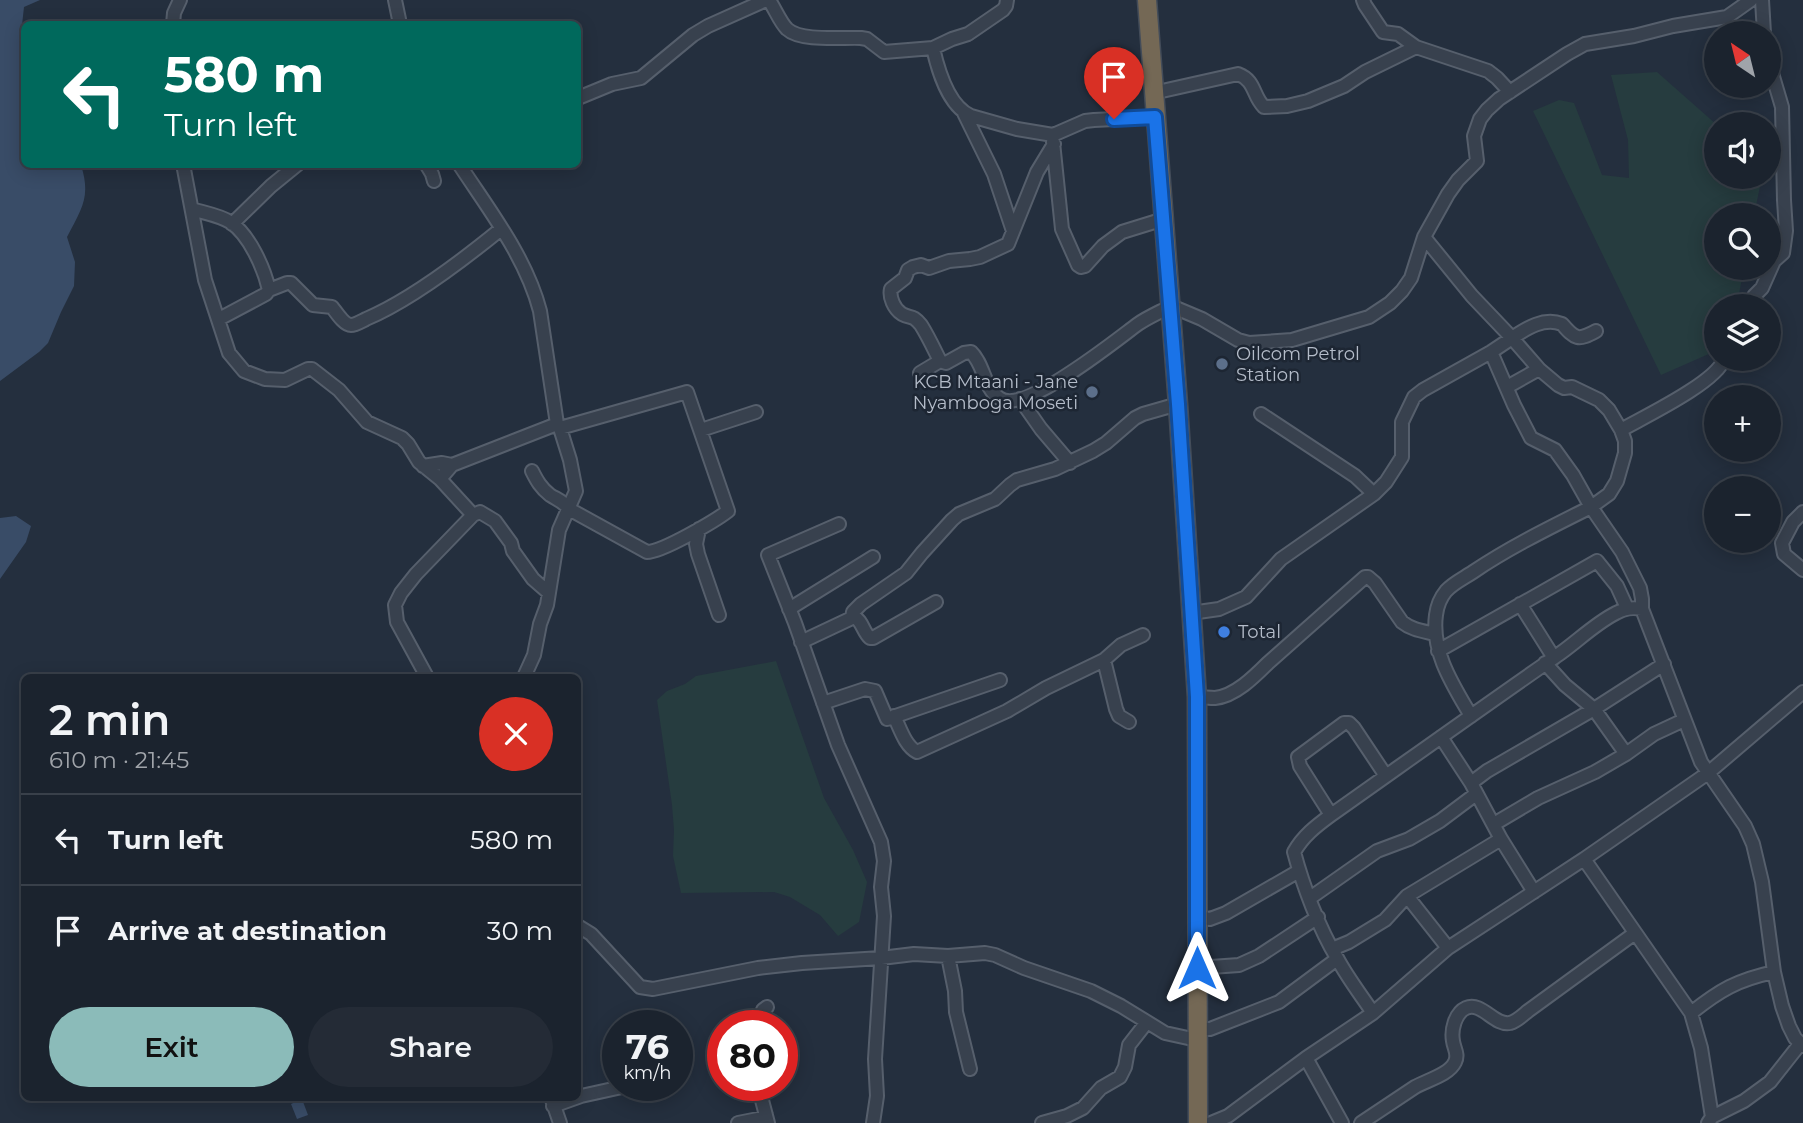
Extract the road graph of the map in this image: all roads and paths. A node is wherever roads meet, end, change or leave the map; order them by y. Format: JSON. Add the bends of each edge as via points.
{"nodes":[{"id":1,"x":180,"y":0,"type":"edge"},
{"id":2,"x":395,"y":0,"type":"edge"},
{"id":3,"x":768,"y":0,"type":"edge"},
{"id":4,"x":1007,"y":0,"type":"edge"},
{"id":5,"x":1147,"y":0,"type":"edge"},
{"id":6,"x":1363,"y":0,"type":"edge"},
{"id":7,"x":1751,"y":0,"type":"edge"},
{"id":8,"x":1762,"y":0,"type":"edge"},
{"id":9,"x":173,"y":21,"type":"edge"},
{"id":10,"x":399,"y":21,"type":"edge"},
{"id":11,"x":1763,"y":21,"type":"edge"},
{"id":12,"x":1416,"y":47,"type":"junction"},
{"id":13,"x":933,"y":48,"type":"junction"},
{"id":14,"x":1510,"y":92,"type":"junction"},
{"id":15,"x":1153,"y":93,"type":"junction"},
{"id":16,"x":581,"y":97,"type":"edge"},
{"id":17,"x":1779,"y":98,"type":"edge"},
{"id":18,"x":964,"y":113,"type":"junction"},
{"id":19,"x":1155,"y":117,"type":"junction"},
{"id":20,"x":1053,"y":140,"type":"junction"},
{"id":21,"x":184,"y":168,"type":"edge"},
{"id":22,"x":293,"y":168,"type":"edge"},
{"id":23,"x":428,"y":168,"type":"edge"},
{"id":24,"x":462,"y":168,"type":"edge"},
{"id":25,"x":434,"y":181,"type":"dead end"},
{"id":26,"x":192,"y":209,"type":"junction"},
{"id":27,"x":1164,"y":219,"type":"junction"},
{"id":28,"x":232,"y":224,"type":"junction"},
{"id":29,"x":501,"y":229,"type":"junction"},
{"id":30,"x":1013,"y":231,"type":"junction"},
{"id":31,"x":1424,"y":237,"type":"junction"},
{"id":32,"x":270,"y":290,"type":"junction"},
{"id":33,"x":1756,"y":294,"type":"edge"},
{"id":34,"x":1171,"y":306,"type":"junction"},
{"id":35,"x":219,"y":319,"type":"junction"},
{"id":36,"x":1596,"y":331,"type":"dead end"},
{"id":37,"x":1512,"y":338,"type":"junction"},
{"id":38,"x":1492,"y":352,"type":"junction"},
{"id":39,"x":940,"y":361,"type":"junction"},
{"id":40,"x":1539,"y":369,"type":"junction"},
{"id":41,"x":1716,"y":371,"type":"edge"},
{"id":42,"x":920,"y":373,"type":"dead end"},
{"id":43,"x":1507,"y":387,"type":"junction"},
{"id":44,"x":1020,"y":399,"type":"junction"},
{"id":45,"x":1178,"y":404,"type":"junction"},
{"id":46,"x":756,"y":412,"type":"dead end"},
{"id":47,"x":1261,"y":414,"type":"dead end"},
{"id":48,"x":558,"y":426,"type":"junction"},
{"id":49,"x":701,"y":430,"type":"junction"},
{"id":50,"x":1621,"y":430,"type":"junction"},
{"id":51,"x":1070,"y":463,"type":"junction"},
{"id":52,"x":452,"y":465,"type":"junction"},
{"id":53,"x":424,"y":466,"type":"junction"},
{"id":54,"x":532,"y":471,"type":"dead end"},
{"id":55,"x":440,"y":480,"type":"junction"},
{"id":56,"x":1374,"y":494,"type":"junction"},
{"id":57,"x":1591,"y":507,"type":"junction"},
{"id":58,"x":569,"y":509,"type":"junction"},
{"id":59,"x":1803,"y":512,"type":"edge"},
{"id":60,"x":473,"y":515,"type":"junction"},
{"id":61,"x":839,"y":524,"type":"dead end"},
{"id":62,"x":699,"y":529,"type":"junction"},
{"id":63,"x":873,"y":557,"type":"dead end"},
{"id":64,"x":1803,"y":570,"type":"edge"},
{"id":65,"x":549,"y":593,"type":"junction"},
{"id":66,"x":936,"y":603,"type":"dead end"},
{"id":67,"x":1520,"y":604,"type":"junction"},
{"id":68,"x":1627,"y":608,"type":"junction"},
{"id":69,"x":789,"y":609,"type":"junction"},
{"id":70,"x":1642,"y":609,"type":"junction"},
{"id":71,"x":1191,"y":613,"type":"junction"},
{"id":72,"x":719,"y":615,"type":"dead end"},
{"id":73,"x":852,"y":617,"type":"junction"},
{"id":74,"x":1435,"y":634,"type":"junction"},
{"id":75,"x":1143,"y":635,"type":"dead end"},
{"id":76,"x":801,"y":642,"type":"junction"},
{"id":77,"x":1438,"y":651,"type":"junction"},
{"id":78,"x":1104,"y":660,"type":"junction"},
{"id":79,"x":1549,"y":661,"type":"junction"},
{"id":80,"x":1664,"y":664,"type":"junction"},
{"id":81,"x":425,"y":674,"type":"edge"},
{"id":82,"x":525,"y":674,"type":"edge"},
{"id":83,"x":1000,"y":680,"type":"dead end"},
{"id":84,"x":1803,"y":692,"type":"edge"},
{"id":85,"x":1197,"y":697,"type":"junction"},
{"id":86,"x":823,"y":704,"type":"junction"},
{"id":87,"x":1594,"y":709,"type":"junction"},
{"id":88,"x":894,"y":716,"type":"junction"},
{"id":89,"x":1471,"y":716,"type":"junction"},
{"id":90,"x":1684,"y":720,"type":"junction"},
{"id":91,"x":1129,"y":722,"type":"dead end"},
{"id":92,"x":1441,"y":737,"type":"junction"},
{"id":93,"x":1626,"y":754,"type":"junction"},
{"id":94,"x":1708,"y":773,"type":"junction"},
{"id":95,"x":1386,"y":776,"type":"junction"},
{"id":96,"x":1474,"y":788,"type":"junction"},
{"id":97,"x":1331,"y":815,"type":"junction"},
{"id":98,"x":1494,"y":824,"type":"junction"},
{"id":99,"x":1501,"y":839,"type":"junction"},
{"id":100,"x":1584,"y":859,"type":"junction"},
{"id":101,"x":1299,"y":871,"type":"junction"},
{"id":102,"x":1534,"y":892,"type":"junction"},
{"id":103,"x":1407,"y":896,"type":"junction"},
{"id":104,"x":1310,"y":898,"type":"junction"},
{"id":105,"x":1196,"y":917,"type":"junction"},
{"id":106,"x":1318,"y":917,"type":"junction"},
{"id":107,"x":581,"y":928,"type":"edge"},
{"id":108,"x":1635,"y":933,"type":"junction"},
{"id":109,"x":1448,"y":948,"type":"junction"},
{"id":110,"x":1335,"y":954,"type":"junction"},
{"id":111,"x":948,"y":956,"type":"junction"},
{"id":112,"x":881,"y":958,"type":"junction"},
{"id":113,"x":1197,"y":968,"type":"junction"},
{"id":114,"x":1774,"y":972,"type":"junction"},
{"id":115,"x":767,"y":1007,"type":"dead end"},
{"id":116,"x":764,"y":1010,"type":"edge"},
{"id":117,"x":1373,"y":1013,"type":"junction"},
{"id":118,"x":1691,"y":1013,"type":"junction"},
{"id":119,"x":1147,"y":1022,"type":"junction"},
{"id":120,"x":1197,"y":1034,"type":"junction"},
{"id":121,"x":1802,"y":1045,"type":"edge"},
{"id":122,"x":1306,"y":1058,"type":"junction"},
{"id":123,"x":970,"y":1069,"type":"dead end"},
{"id":124,"x":602,"y":1091,"type":"edge"},
{"id":125,"x":581,"y":1096,"type":"edge"},
{"id":126,"x":552,"y":1101,"type":"edge"},
{"id":127,"x":762,"y":1101,"type":"edge"},
{"id":128,"x":767,"y":1119,"type":"edge"},
{"id":129,"x":1710,"y":1120,"type":"edge"},
{"id":130,"x":560,"y":1123,"type":"edge"},
{"id":131,"x":738,"y":1123,"type":"edge"},
{"id":132,"x":873,"y":1123,"type":"edge"},
{"id":133,"x":1042,"y":1123,"type":"edge"},
{"id":134,"x":1198,"y":1123,"type":"edge"},
{"id":135,"x":1211,"y":1123,"type":"edge"},
{"id":136,"x":1342,"y":1123,"type":"edge"},
{"id":137,"x":1361,"y":1123,"type":"edge"}],
"edges":[{"from":1,"to":9,"type":"street"},
{"from":2,"to":10,"type":"street"},
{"from":3,"to":13,"type":"street","via":[[788,31],[798,35],[867,39],[884,52]]},
{"from":3,"to":16,"type":"street","via":[[693,34],[641,78]]},
{"from":4,"to":13,"type":"street","via":[[1003,10],[968,34]]},
{"from":5,"to":15,"type":"highway"},
{"from":6,"to":12,"type":"street","via":[[1383,32],[1398,34]]},
{"from":7,"to":14,"type":"street","via":[[1727,17],[1585,44]]},
{"from":8,"to":11,"type":"street"},
{"from":12,"to":14,"type":"street","via":[[1488,71]]},
{"from":12,"to":15,"type":"street","via":[[1344,86],[1299,104],[1261,106],[1249,80],[1238,74]]},
{"from":13,"to":18,"type":"street","via":[[944,85]]},
{"from":14,"to":31,"type":"street","via":[[1480,119],[1474,136],[1477,161],[1448,194]]},
{"from":15,"to":19,"type":"highway"},
{"from":17,"to":33,"type":"street","via":[[1786,231],[1783,253]]},
{"from":18,"to":20,"type":"street"},
{"from":18,"to":30,"type":"street"},
{"from":19,"to":20,"type":"street","via":[[1085,121]]},
{"from":19,"to":27,"type":"highway"},
{"from":20,"to":27,"type":"street","via":[[1062,229],[1078,265],[1085,266],[1122,232]]},
{"from":20,"to":30,"type":"street"},
{"from":21,"to":26,"type":"street"},
{"from":22,"to":28,"type":"street"},
{"from":23,"to":25,"type":"street"},
{"from":24,"to":29,"type":"street"},
{"from":26,"to":28,"type":"street"},
{"from":26,"to":35,"type":"street","via":[[205,280]]},
{"from":27,"to":34,"type":"highway"},
{"from":28,"to":32,"type":"street","via":[[247,239]]},
{"from":29,"to":32,"type":"street","via":[[419,289],[352,325],[332,307],[310,303],[291,283]]},
{"from":29,"to":48,"type":"street","via":[[538,302]]},
{"from":30,"to":39,"type":"street","via":[[1010,242],[1001,248],[932,268],[916,266],[892,287],[890,295],[897,309],[916,319]]},
{"from":31,"to":34,"type":"street","via":[[1410,278],[1390,303],[1369,317],[1292,340],[1244,343]]},
{"from":31,"to":37,"type":"street"},
{"from":32,"to":35,"type":"street"},
{"from":34,"to":44,"type":"street","via":[[1054,383]]},
{"from":34,"to":45,"type":"highway"},
{"from":35,"to":53,"type":"street","via":[[229,353],[244,371],[280,381],[312,369],[339,390],[367,422],[402,438]]},
{"from":36,"to":37,"type":"street","via":[[1578,338],[1562,324],[1547,321]]},
{"from":37,"to":38,"type":"street"},
{"from":37,"to":40,"type":"street"},
{"from":38,"to":43,"type":"street"},
{"from":38,"to":56,"type":"street","via":[[1414,397],[1402,422],[1402,457]]},
{"from":39,"to":42,"type":"street"},
{"from":39,"to":44,"type":"street","via":[[974,353],[1000,400]]},
{"from":40,"to":43,"type":"street"},
{"from":40,"to":50,"type":"street","via":[[1558,385],[1600,400]]},
{"from":41,"to":50,"type":"street","via":[[1699,386]]},
{"from":43,"to":57,"type":"street","via":[[1531,438],[1555,450]]},
{"from":44,"to":51,"type":"street"},
{"from":45,"to":51,"type":"street","via":[[1135,418],[1106,443]]},
{"from":45,"to":71,"type":"highway"},
{"from":46,"to":49,"type":"street"},
{"from":47,"to":56,"type":"street","via":[[1355,476]]},
{"from":48,"to":49,"type":"street","via":[[687,392]]},
{"from":48,"to":52,"type":"street"},
{"from":48,"to":58,"type":"street","via":[[576,485]]},
{"from":49,"to":62,"type":"street","via":[[728,510]]},
{"from":50,"to":57,"type":"street","via":[[1625,453],[1617,481],[1609,494]]},
{"from":51,"to":73,"type":"street","via":[[1017,480],[996,499],[959,514],[906,573],[861,604]]},
{"from":52,"to":53,"type":"street"},
{"from":52,"to":55,"type":"street"},
{"from":53,"to":55,"type":"street"},
{"from":54,"to":58,"type":"street","via":[[539,485]]},
{"from":55,"to":60,"type":"street"},
{"from":56,"to":71,"type":"street","via":[[1282,559],[1246,597],[1219,609]]},
{"from":57,"to":70,"type":"street","via":[[1633,573]]},
{"from":57,"to":74,"type":"street","via":[[1451,586],[1437,609]]},
{"from":58,"to":62,"type":"street","via":[[647,552]]},
{"from":58,"to":65,"type":"street","via":[[556,542]]},
{"from":59,"to":64,"type":"street","via":[[1782,543],[1784,554]]},
{"from":60,"to":65,"type":"street","via":[[480,512],[495,522],[533,579]]},
{"from":60,"to":81,"type":"street","via":[[416,574],[396,604],[397,622]]},
{"from":61,"to":69,"type":"street","via":[[768,555]]},
{"from":62,"to":72,"type":"street","via":[[698,554]]},
{"from":63,"to":69,"type":"street"},
{"from":65,"to":82,"type":"street"},
{"from":66,"to":73,"type":"street","via":[[870,638],[859,619]]},
{"from":67,"to":68,"type":"street","via":[[1597,561]]},
{"from":67,"to":77,"type":"street"},
{"from":67,"to":79,"type":"street"},
{"from":68,"to":70,"type":"street"},
{"from":68,"to":79,"type":"street"},
{"from":69,"to":76,"type":"street"},
{"from":70,"to":80,"type":"street"},
{"from":71,"to":85,"type":"highway"},
{"from":73,"to":76,"type":"street"},
{"from":74,"to":77,"type":"street"},
{"from":74,"to":85,"type":"street","via":[[1410,629],[1366,577],[1254,678],[1218,698]]},
{"from":75,"to":78,"type":"street"},
{"from":76,"to":86,"type":"street"},
{"from":77,"to":89,"type":"street"},
{"from":78,"to":88,"type":"street","via":[[917,752],[909,746]]},
{"from":78,"to":91,"type":"street","via":[[1116,709]]},
{"from":79,"to":87,"type":"street","via":[[1565,685]]},
{"from":79,"to":89,"type":"street"},
{"from":80,"to":87,"type":"street"},
{"from":80,"to":90,"type":"street"},
{"from":83,"to":88,"type":"street"},
{"from":84,"to":94,"type":"street"},
{"from":85,"to":105,"type":"highway"},
{"from":86,"to":88,"type":"street","via":[[867,688],[875,691],[887,719]]},
{"from":86,"to":112,"type":"street","via":[[881,842]]},
{"from":87,"to":93,"type":"street"},
{"from":87,"to":96,"type":"street","via":[[1487,771]]},
{"from":89,"to":92,"type":"street"},
{"from":90,"to":93,"type":"street"},
{"from":90,"to":94,"type":"street"},
{"from":92,"to":95,"type":"street"},
{"from":92,"to":96,"type":"street"},
{"from":93,"to":98,"type":"street"},
{"from":94,"to":100,"type":"street"},
{"from":94,"to":114,"type":"street","via":[[1753,844]]},
{"from":95,"to":97,"type":"street"},
{"from":95,"to":97,"type":"street","via":[[1354,728],[1344,723],[1298,757]]},
{"from":96,"to":98,"type":"street"},
{"from":96,"to":104,"type":"street","via":[[1440,821],[1377,851]]},
{"from":97,"to":101,"type":"street","via":[[1312,829],[1294,852]]},
{"from":98,"to":99,"type":"street"},
{"from":99,"to":102,"type":"street"},
{"from":99,"to":103,"type":"street"},
{"from":100,"to":102,"type":"street"},
{"from":100,"to":108,"type":"street"},
{"from":101,"to":104,"type":"street"},
{"from":101,"to":105,"type":"street","via":[[1226,913],[1210,919]]},
{"from":102,"to":109,"type":"street"},
{"from":103,"to":109,"type":"street"},
{"from":103,"to":110,"type":"street","via":[[1385,920]]},
{"from":104,"to":106,"type":"street"},
{"from":105,"to":113,"type":"highway"},
{"from":106,"to":110,"type":"street"},
{"from":106,"to":113,"type":"street","via":[[1239,965]]},
{"from":107,"to":112,"type":"street","via":[[640,987],[653,989],[758,968]]},
{"from":108,"to":118,"type":"street"},
{"from":108,"to":137,"type":"street","via":[[1510,1023],[1476,1008],[1464,1009],[1452,1031],[1457,1054],[1454,1064]]},
{"from":109,"to":117,"type":"street"},
{"from":110,"to":117,"type":"street"},
{"from":110,"to":120,"type":"street","via":[[1279,1002]]},
{"from":111,"to":112,"type":"street"},
{"from":111,"to":119,"type":"street","via":[[995,955],[1091,991]]},
{"from":111,"to":123,"type":"street"},
{"from":112,"to":132,"type":"street"},
{"from":113,"to":120,"type":"highway"},
{"from":114,"to":118,"type":"street","via":[[1735,983]]},
{"from":114,"to":121,"type":"street","via":[[1788,1026]]},
{"from":115,"to":116,"type":"street"},
{"from":117,"to":122,"type":"street"},
{"from":118,"to":129,"type":"street","via":[[1701,1048]]},
{"from":119,"to":120,"type":"street","via":[[1165,1032]]},
{"from":119,"to":133,"type":"street","via":[[1129,1045],[1120,1077],[1101,1088],[1083,1108]]},
{"from":120,"to":134,"type":"highway"},
{"from":121,"to":129,"type":"street","via":[[1770,1082]]},
{"from":122,"to":135,"type":"street"},
{"from":122,"to":136,"type":"street"},
{"from":124,"to":125,"type":"street"},
{"from":126,"to":130,"type":"street"},
{"from":127,"to":128,"type":"street"},
{"from":128,"to":131,"type":"street"}]}
